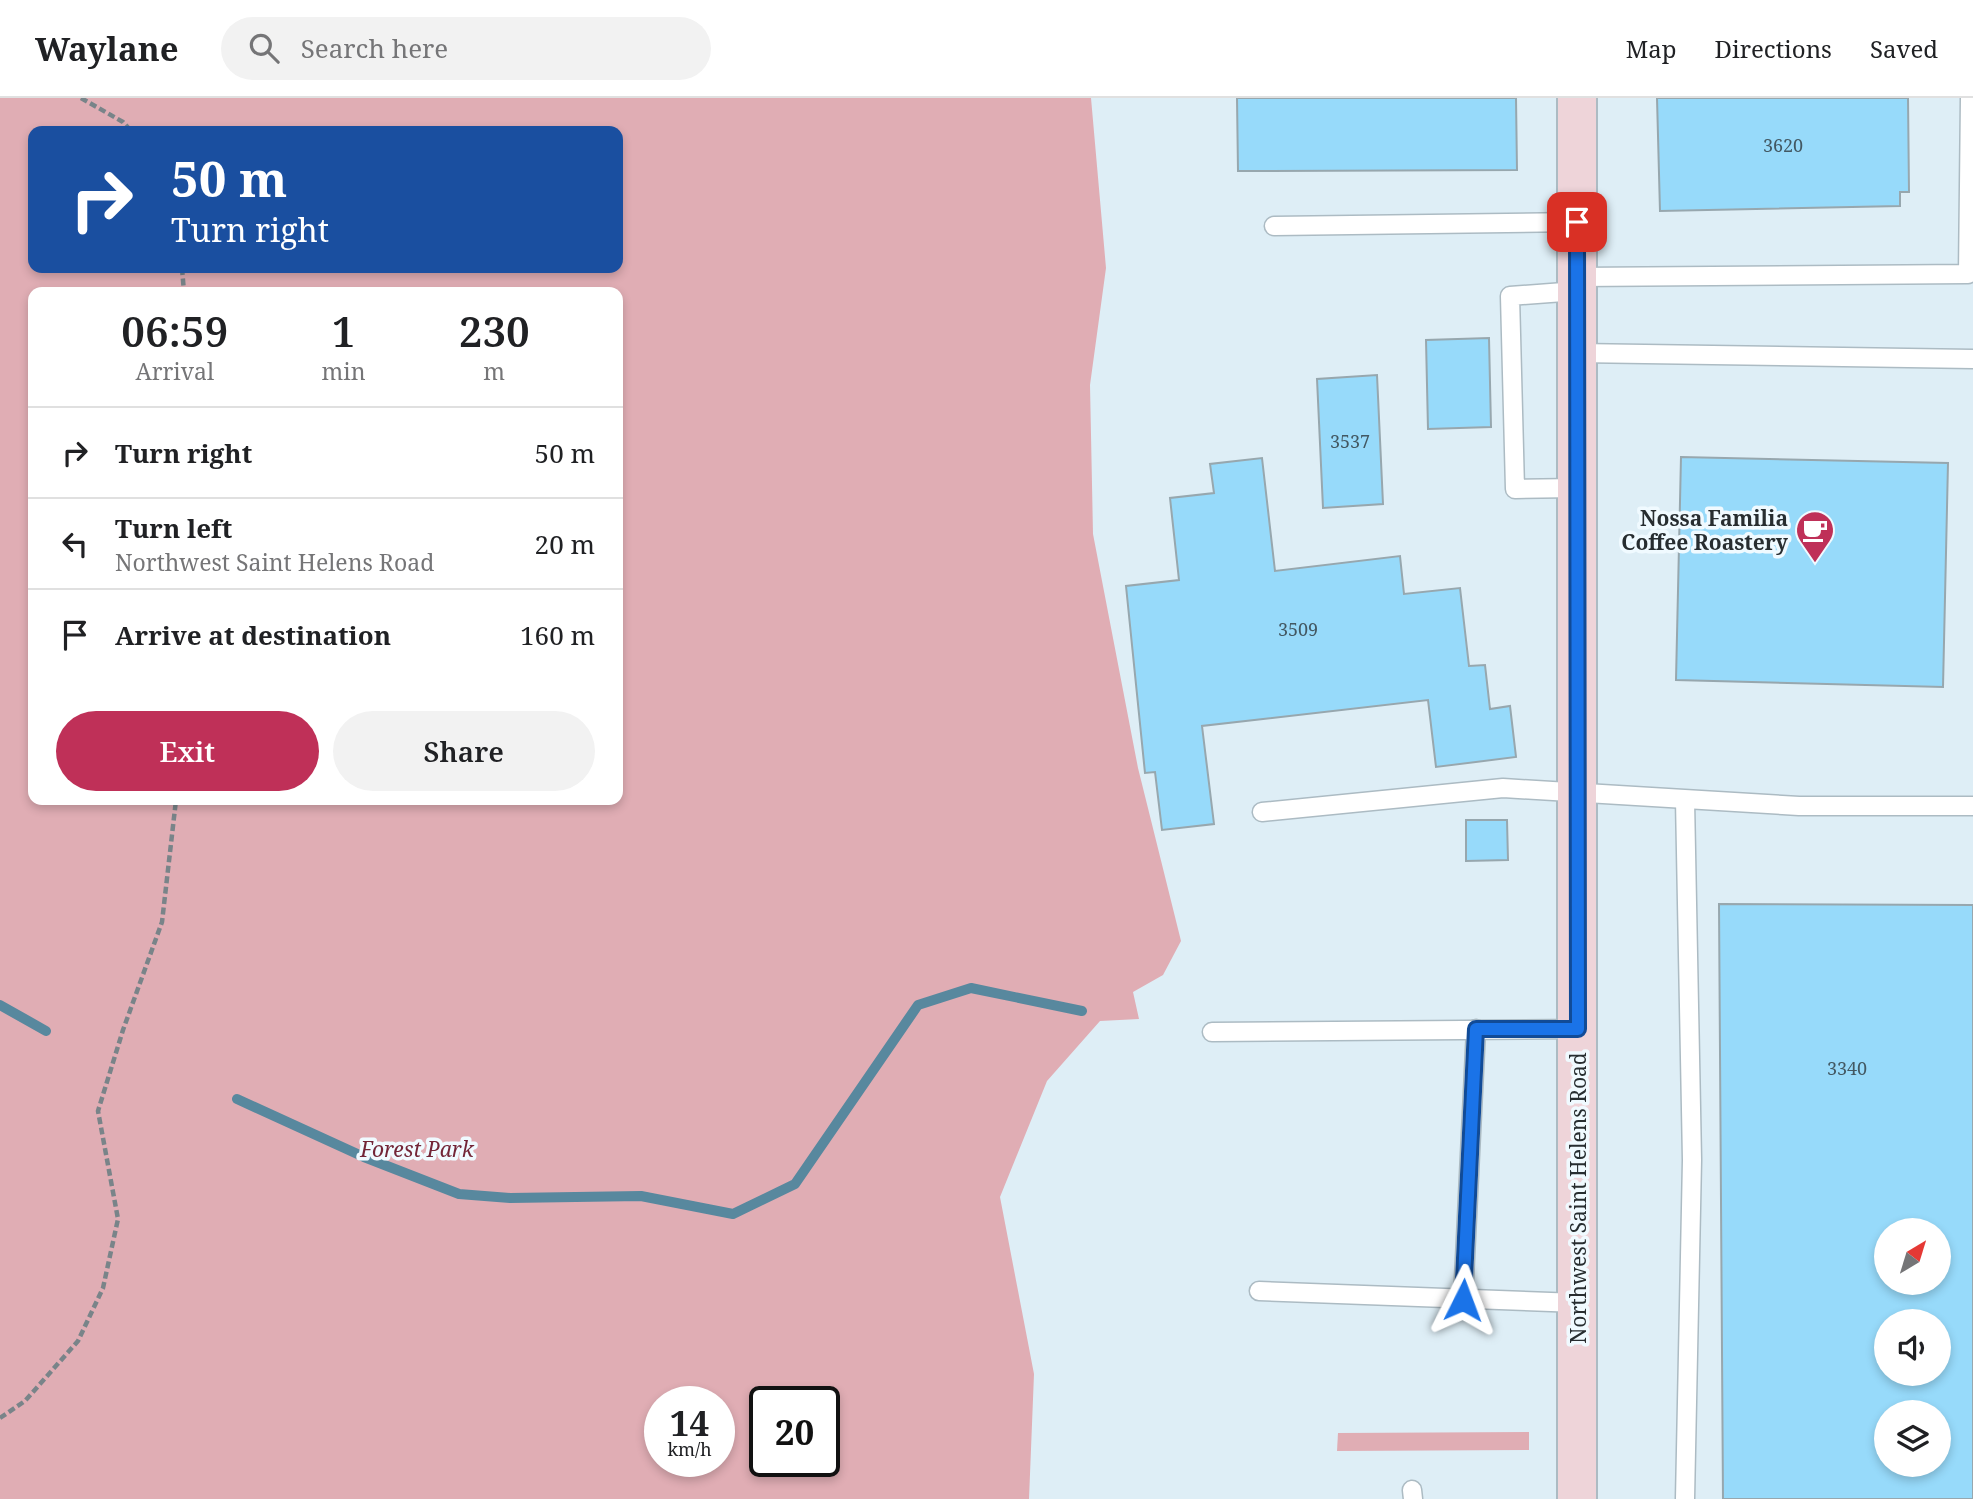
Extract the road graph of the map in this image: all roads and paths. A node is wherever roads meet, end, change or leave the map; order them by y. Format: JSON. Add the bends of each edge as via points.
{"nodes":[{"id":1,"x":82,"y":98,"type":"edge"},
{"id":2,"x":1577,"y":98,"type":"edge"},
{"id":3,"x":1970,"y":98,"type":"edge"},
{"id":4,"x":127,"y":126,"type":"edge"},
{"id":5,"x":1577,"y":222,"type":"junction"},
{"id":6,"x":1274,"y":226,"type":"dead end"},
{"id":7,"x":1971,"y":274,"type":"edge"},
{"id":8,"x":1577,"y":284,"type":"junction"},
{"id":9,"x":1577,"y":353,"type":"junction"},
{"id":10,"x":1973,"y":359,"type":"edge"},
{"id":11,"x":1577,"y":488,"type":"junction"},
{"id":12,"x":1577,"y":794,"type":"junction"},
{"id":13,"x":1685,"y":800,"type":"junction"},
{"id":14,"x":175,"y":805,"type":"edge"},
{"id":15,"x":1973,"y":806,"type":"edge"},
{"id":16,"x":1262,"y":812,"type":"dead end"},
{"id":17,"x":1476,"y":1029,"type":"junction"},
{"id":18,"x":1578,"y":1029,"type":"junction"},
{"id":19,"x":1212,"y":1032,"type":"dead end"},
{"id":20,"x":1259,"y":1291,"type":"dead end"},
{"id":21,"x":1463,"y":1300,"type":"junction"},
{"id":22,"x":1578,"y":1303,"type":"junction"},
{"id":23,"x":0,"y":1418,"type":"edge"},
{"id":24,"x":1577,"y":1499,"type":"edge"},
{"id":25,"x":1685,"y":1499,"type":"edge"}],
"edges":[{"from":1,"to":4,"type":"path"},
{"from":2,"to":5,"type":"main road","name":"Northwest Saint Helens Road"},
{"from":3,"to":7,"type":"lane"},
{"from":5,"to":6,"type":"lane"},
{"from":5,"to":8,"type":"main road","name":"Northwest Saint Helens Road"},
{"from":7,"to":8,"type":"lane"},
{"from":8,"to":9,"type":"main road","name":"Northwest Saint Helens Road"},
{"from":8,"to":11,"type":"lane","via":[[1510,296],[1515,489]]},
{"from":9,"to":10,"type":"lane"},
{"from":9,"to":11,"type":"main road","name":"Northwest Saint Helens Road"},
{"from":11,"to":12,"type":"main road","name":"Northwest Saint Helens Road"},
{"from":12,"to":13,"type":"lane"},
{"from":12,"to":16,"type":"lane","via":[[1503,788]]},
{"from":12,"to":18,"type":"main road","name":"Northwest Saint Helens Road"},
{"from":13,"to":15,"type":"lane","via":[[1799,806]]},
{"from":13,"to":25,"type":"lane","via":[[1692,1160]]},
{"from":14,"to":23,"type":"path","via":[[162,922],[99,1111],[118,1219],[103,1288],[78,1340],[25,1401]]},
{"from":17,"to":18,"type":"lane"},
{"from":17,"to":19,"type":"lane"},
{"from":17,"to":21,"type":"lane"},
{"from":18,"to":22,"type":"main road","name":"Northwest Saint Helens Road"},
{"from":20,"to":21,"type":"lane"},
{"from":21,"to":22,"type":"lane"},
{"from":22,"to":24,"type":"main road","name":"Northwest Saint Helens Road"}]}
